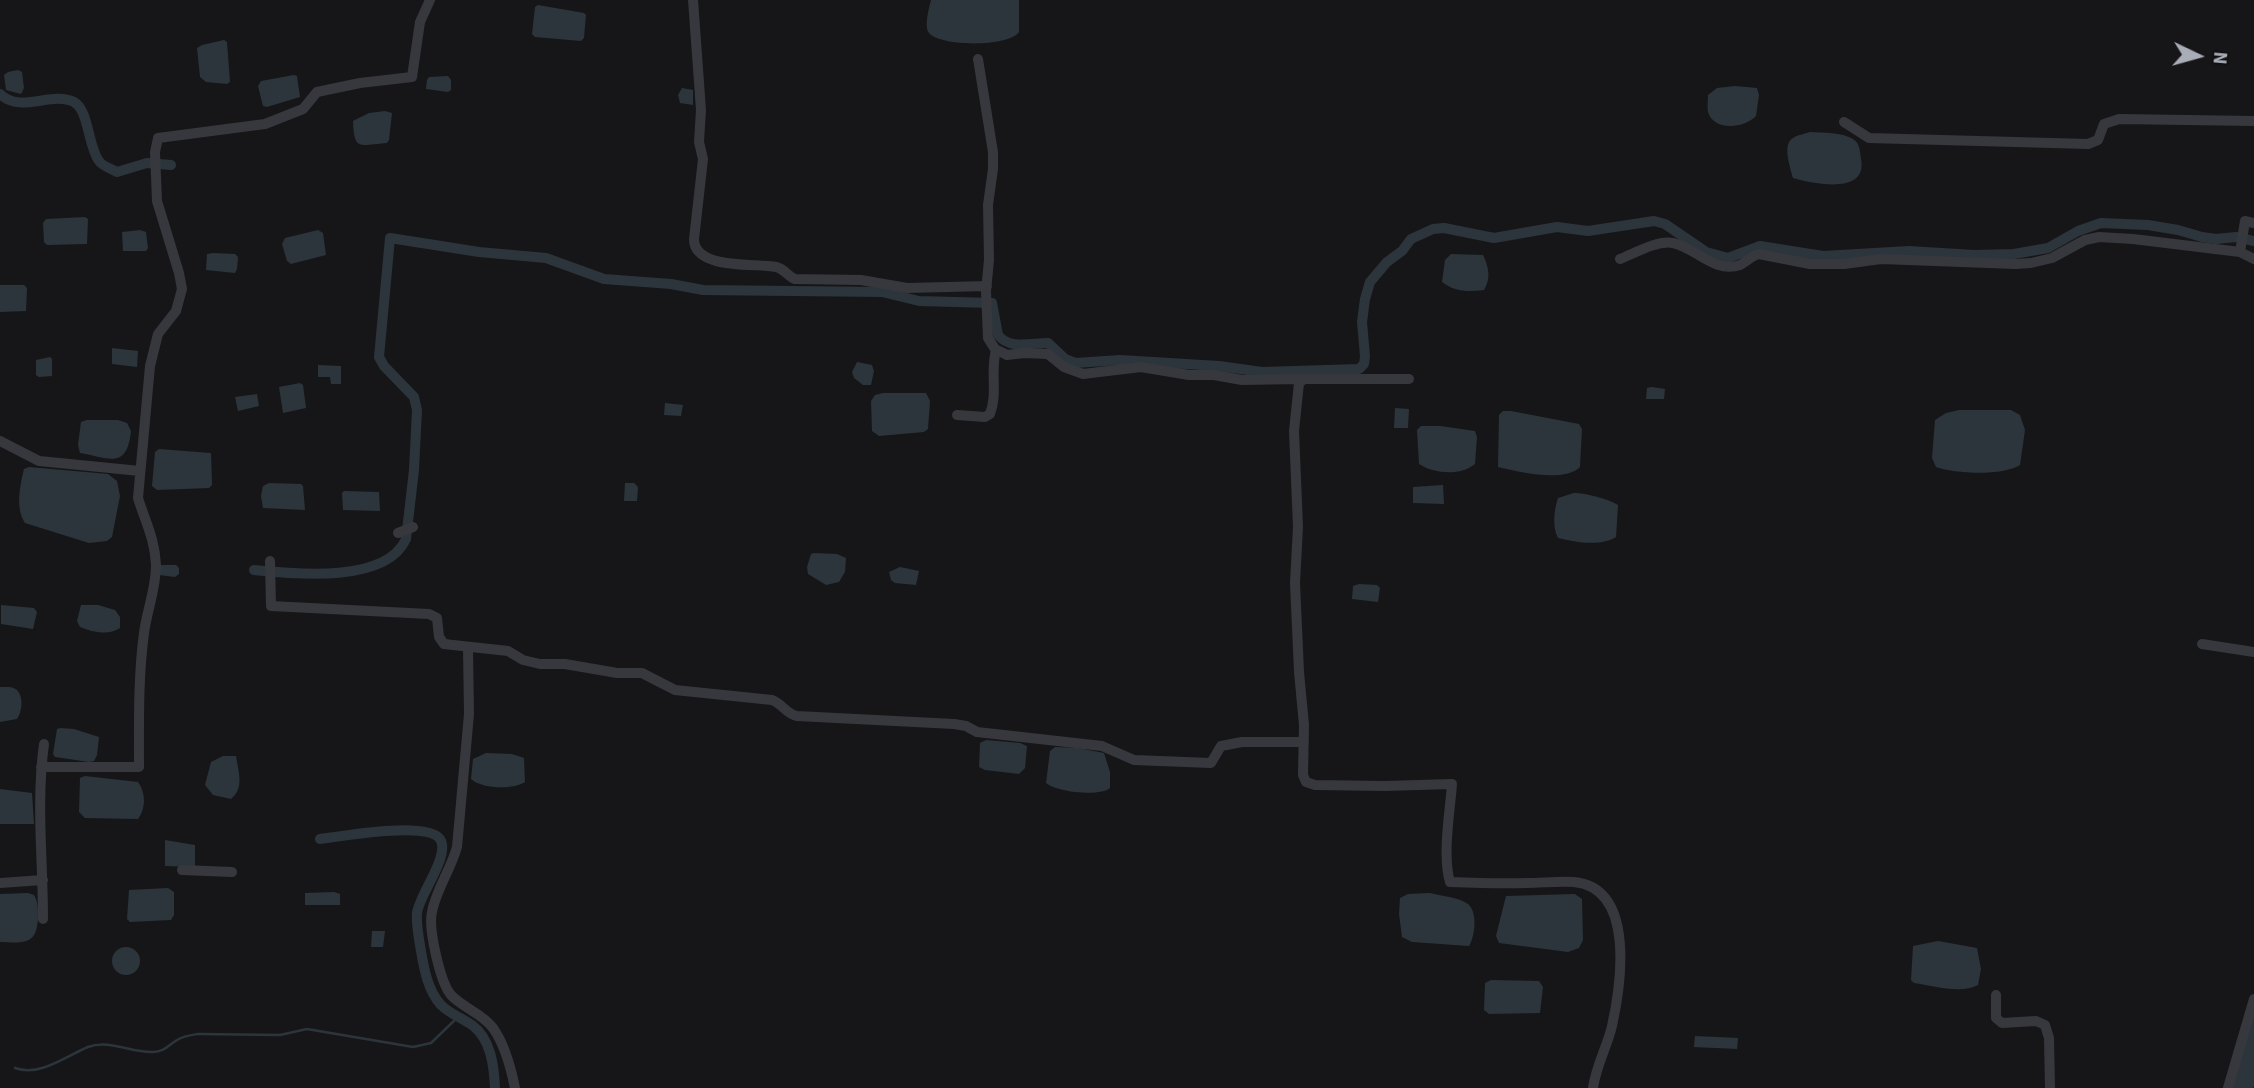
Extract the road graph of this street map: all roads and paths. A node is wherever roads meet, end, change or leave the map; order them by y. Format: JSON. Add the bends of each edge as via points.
{"nodes":[{"id":1,"x":430,"y":0,"type":"edge"},
{"id":2,"x":694,"y":0,"type":"edge"},
{"id":3,"x":978,"y":59,"type":"dead end"},
{"id":4,"x":2254,"y":121,"type":"edge"},
{"id":5,"x":1844,"y":122,"type":"dead end"},
{"id":6,"x":2249,"y":224,"type":"edge"},
{"id":7,"x":2240,"y":250,"type":"junction"},
{"id":8,"x":1620,"y":259,"type":"dead end"},
{"id":9,"x":2254,"y":259,"type":"edge"},
{"id":10,"x":986,"y":289,"type":"junction"},
{"id":11,"x":996,"y":350,"type":"junction"},
{"id":12,"x":1409,"y":379,"type":"dead end"},
{"id":13,"x":1300,"y":380,"type":"junction"},
{"id":14,"x":957,"y":415,"type":"dead end"},
{"id":15,"x":0,"y":441,"type":"edge"},
{"id":16,"x":140,"y":471,"type":"junction"},
{"id":17,"x":413,"y":527,"type":"dead end"},
{"id":18,"x":398,"y":533,"type":"dead end"},
{"id":19,"x":271,"y":561,"type":"dead end"},
{"id":20,"x":2202,"y":645,"type":"dead end"},
{"id":21,"x":468,"y":648,"type":"junction"},
{"id":22,"x":2254,"y":652,"type":"edge"},
{"id":23,"x":1304,"y":742,"type":"junction"},
{"id":24,"x":44,"y":744,"type":"dead end"},
{"id":25,"x":41,"y":767,"type":"junction"},
{"id":26,"x":182,"y":870,"type":"dead end"},
{"id":27,"x":232,"y":872,"type":"dead end"},
{"id":28,"x":43,"y":880,"type":"junction"},
{"id":29,"x":0,"y":883,"type":"edge"},
{"id":30,"x":43,"y":919,"type":"dead end"},
{"id":31,"x":1996,"y":995,"type":"dead end"},
{"id":32,"x":2254,"y":999,"type":"edge"},
{"id":33,"x":515,"y":1088,"type":"edge"},
{"id":34,"x":1593,"y":1088,"type":"edge"},
{"id":35,"x":2050,"y":1088,"type":"edge"},
{"id":36,"x":2228,"y":1088,"type":"edge"}],
"edges":[{"from":1,"to":16,"type":"street","via":[[420,22],[412,77],[317,92],[303,109],[250,127],[158,138],[157,201],[182,289],[176,311],[158,334],[152,356]]},
{"from":2,"to":10,"type":"street","via":[[703,159],[694,239],[698,254],[718,262],[779,268],[794,279]]},
{"from":3,"to":10,"type":"street","via":[[993,152]]},
{"from":4,"to":5,"type":"street","via":[[2119,119],[2104,124],[2098,140],[2088,144],[1869,138]]},
{"from":6,"to":7,"type":"street"},
{"from":7,"to":8,"type":"street","via":[[2110,237],[2085,240],[2031,264],[1881,259],[1810,264],[1759,254],[1740,265],[1724,265],[1664,243]]},
{"from":7,"to":9,"type":"street"},
{"from":10,"to":11,"type":"street","via":[[988,338]]},
{"from":11,"to":13,"type":"street","via":[[1007,355],[1048,354],[1083,374],[1141,367],[1242,380]]},
{"from":11,"to":14,"type":"street","via":[[990,414]]},
{"from":12,"to":13,"type":"street"},
{"from":13,"to":23,"type":"street","via":[[1294,431],[1295,583]]},
{"from":15,"to":16,"type":"street","via":[[39,461]]},
{"from":16,"to":25,"type":"street","via":[[138,498],[148,519],[156,564],[140,674],[139,767]]},
{"from":17,"to":18,"type":"street"},
{"from":19,"to":21,"type":"street","via":[[271,606],[429,614],[438,618],[440,641]]},
{"from":20,"to":22,"type":"street"},
{"from":21,"to":23,"type":"street","via":[[508,650],[540,664],[642,673],[676,690],[772,700],[797,716],[954,724],[977,732],[1102,746],[1134,760],[1206,764],[1225,744]]},
{"from":21,"to":33,"type":"street","via":[[468,736],[457,847],[431,925],[450,994],[490,1025],[506,1054]]},
{"from":23,"to":34,"type":"street","via":[[1303,775],[1309,784],[1452,784],[1450,882],[1576,882],[1602,894],[1612,906],[1620,945],[1611,1027]]},
{"from":24,"to":25,"type":"street"},
{"from":25,"to":28,"type":"street","via":[[38,806]]},
{"from":26,"to":27,"type":"street"},
{"from":28,"to":29,"type":"street"},
{"from":28,"to":30,"type":"street"},
{"from":31,"to":35,"type":"street","via":[[1996,1018],[2002,1023],[2036,1021],[2045,1026]]},
{"from":32,"to":36,"type":"street"}]}
